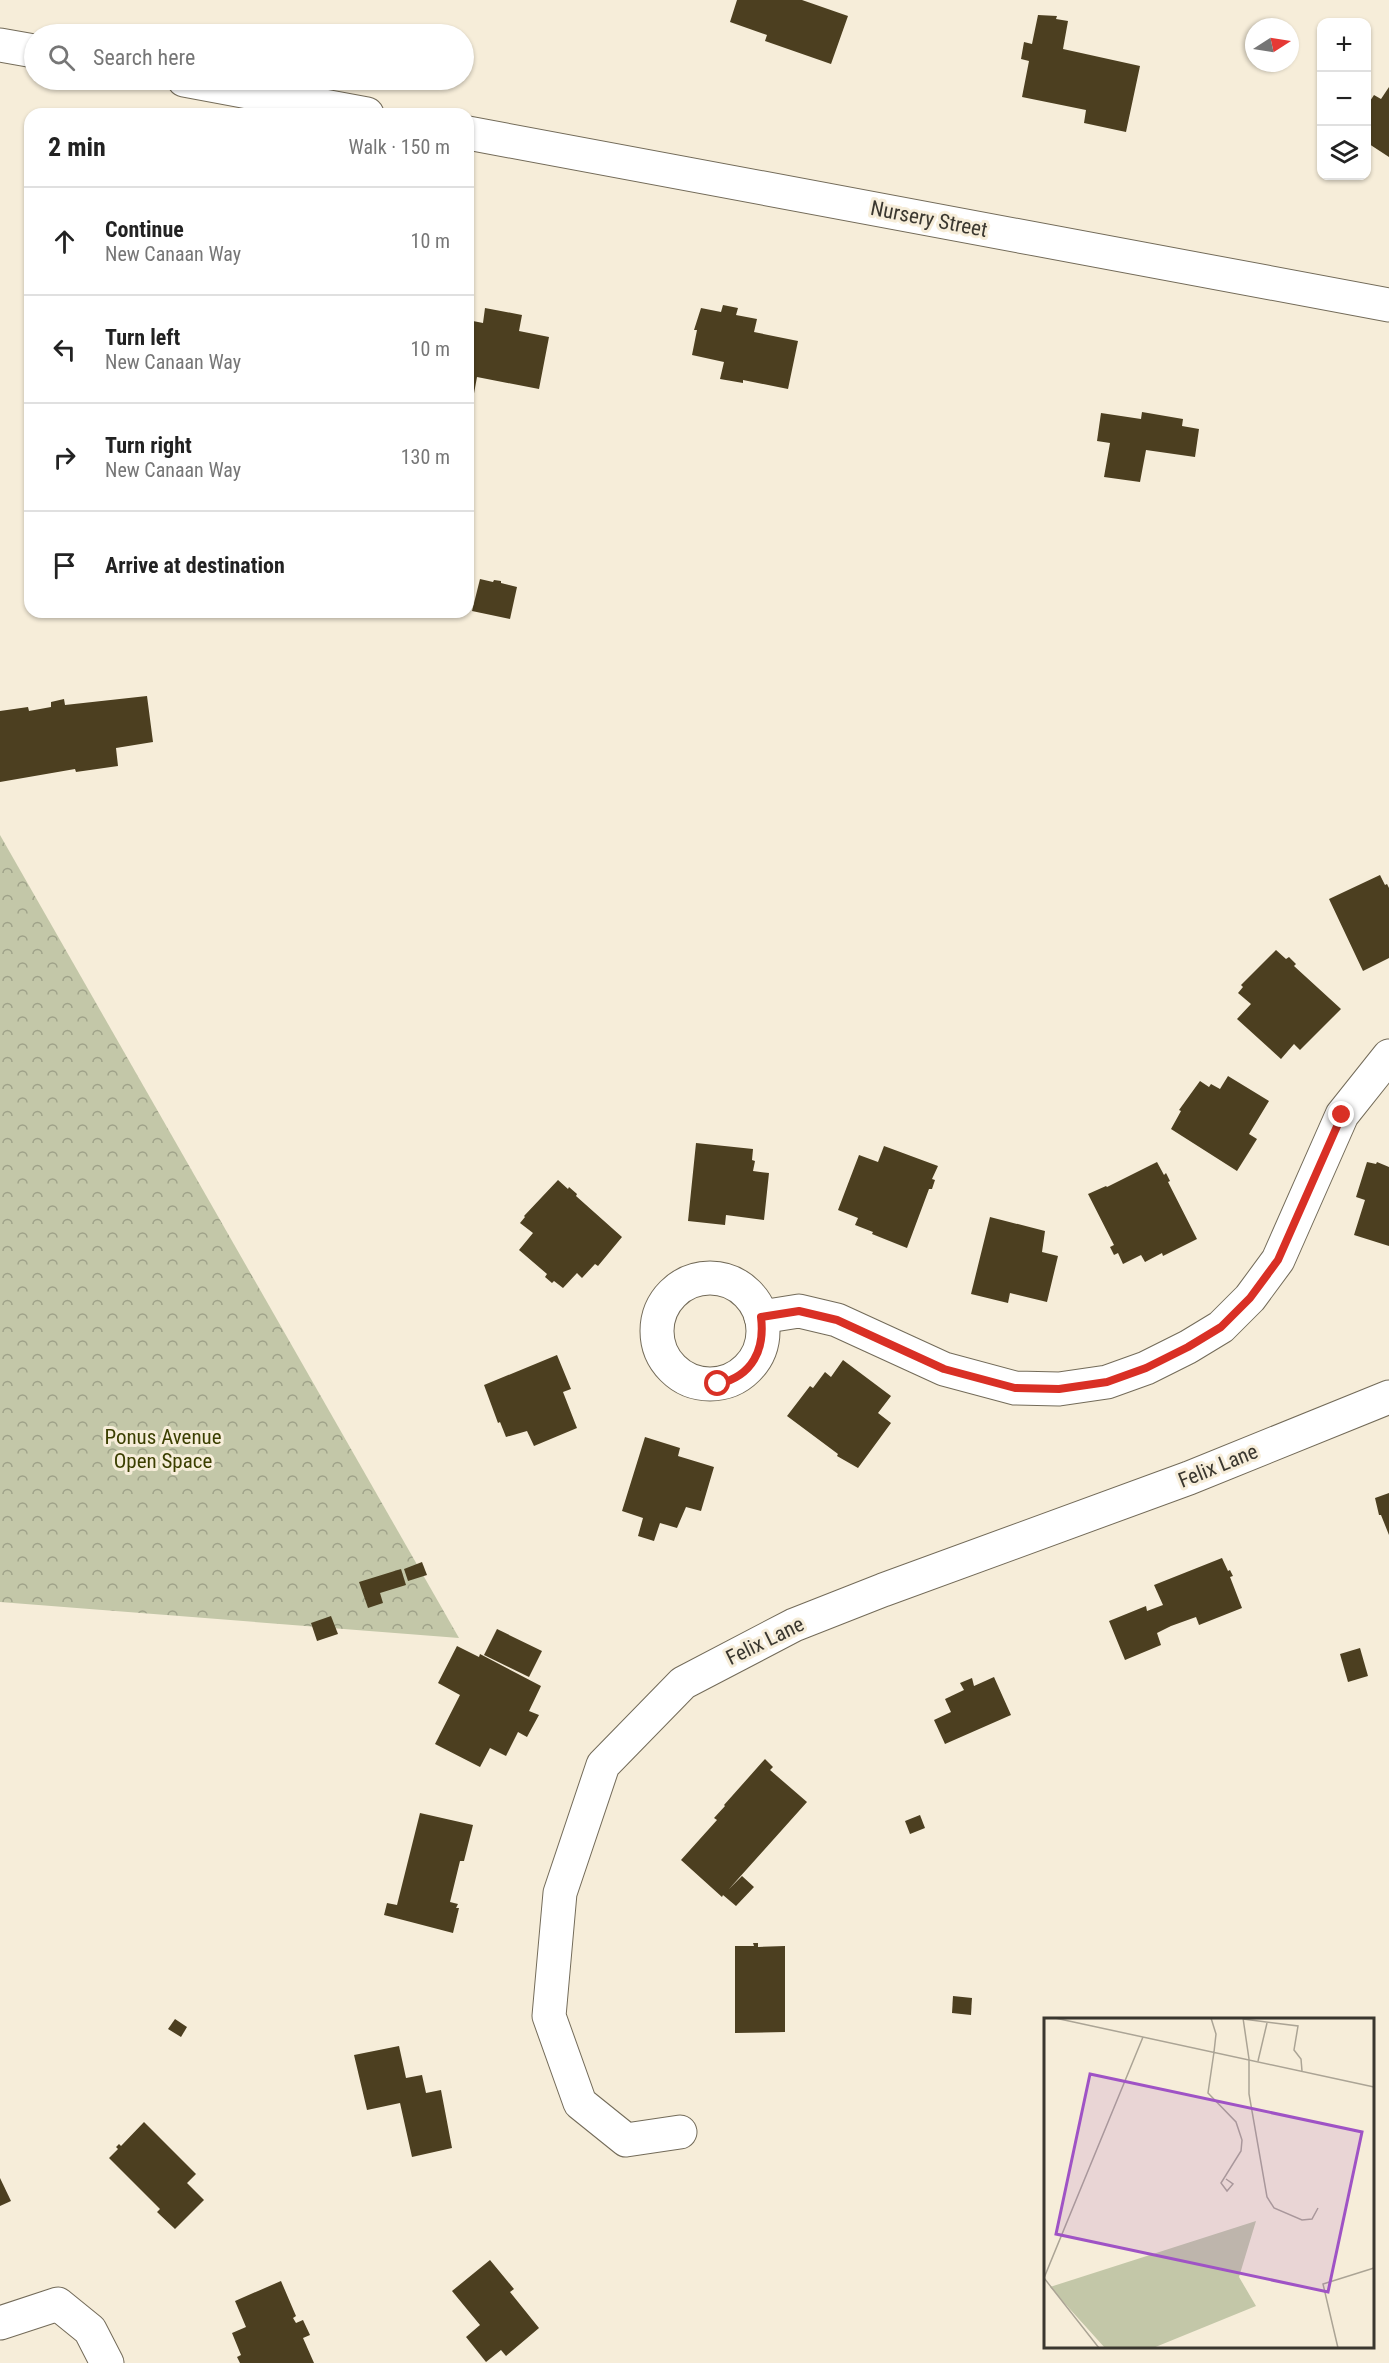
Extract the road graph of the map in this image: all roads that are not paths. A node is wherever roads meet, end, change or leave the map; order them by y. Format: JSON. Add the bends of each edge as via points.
{"nodes":[{"id":1,"x":0,"y":45,"type":"edge"},
{"id":2,"x":24,"y":49,"type":"edge"},
{"id":3,"x":238,"y":90,"type":"edge"},
{"id":4,"x":335,"y":108,"type":"edge"},
{"id":5,"x":474,"y":134,"type":"edge"},
{"id":6,"x":1389,"y":305,"type":"edge"},
{"id":7,"x":1389,"y":1056,"type":"edge"},
{"id":8,"x":761,"y":1317,"type":"dead end"},
{"id":9,"x":1389,"y":1397,"type":"edge"},
{"id":10,"x":680,"y":2132,"type":"dead end"},
{"id":11,"x":0,"y":2323,"type":"edge"},
{"id":12,"x":107,"y":2363,"type":"edge"}],
"edges":[{"from":1,"to":2,"type":"street"},
{"from":3,"to":4,"type":"street"},
{"from":5,"to":6,"type":"street","name":"Nursery Street"},
{"from":7,"to":8,"type":"street","via":[[1342,1115],[1278,1260],[1250,1298],[1221,1327],[1146,1368],[1107,1382],[1059,1389],[1015,1388],[944,1369],[837,1320],[799,1311]]},
{"from":9,"to":10,"type":"street","name":"Felix Lane","via":[[1189,1478],[805,1621],[683,1683],[603,1765],[560,1893],[549,2016],[580,2103],[626,2140]]},
{"from":11,"to":12,"type":"street","via":[[58,2304],[90,2330]]}]}
